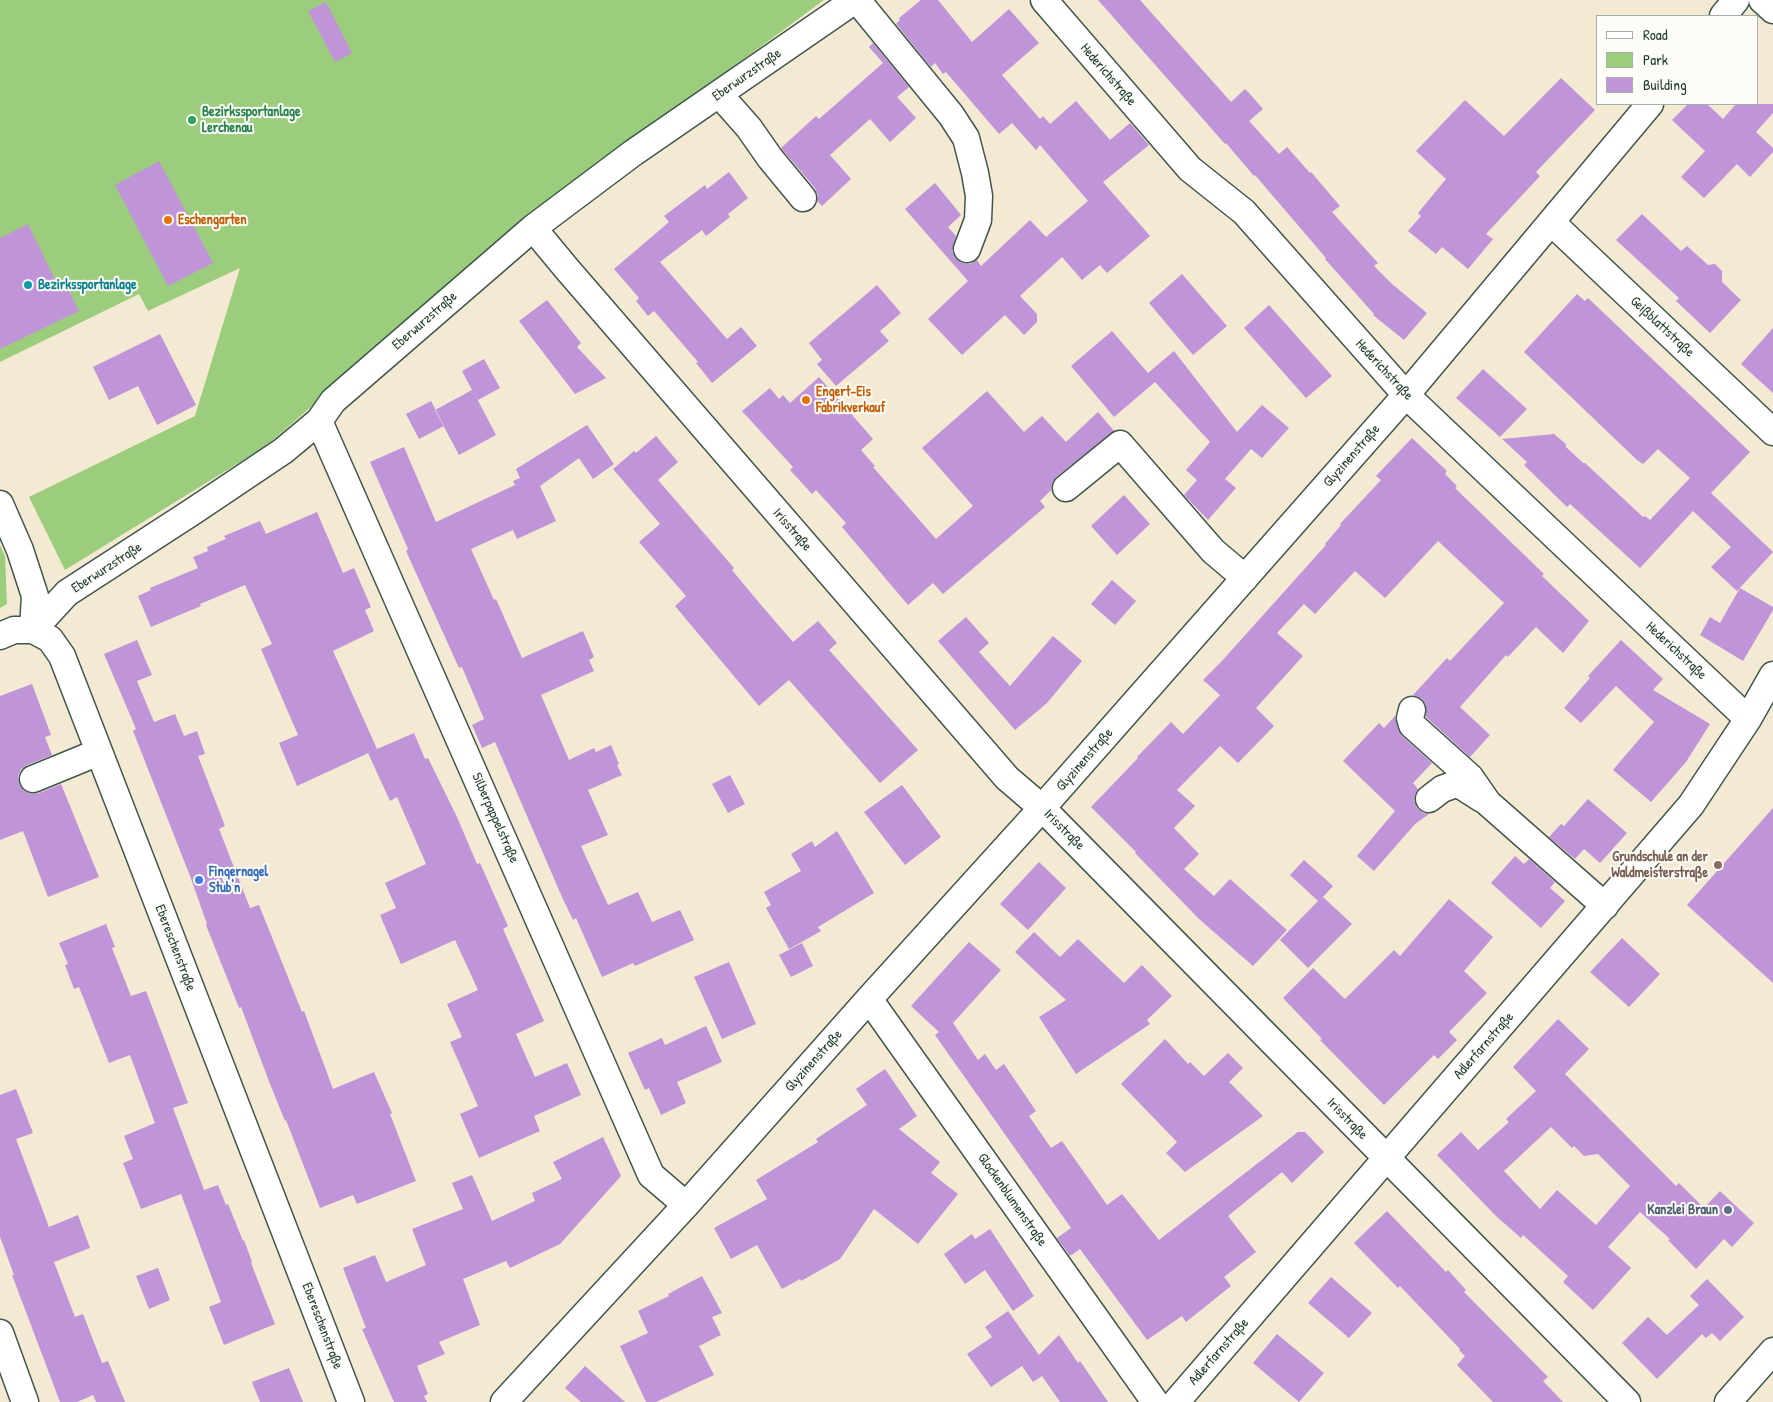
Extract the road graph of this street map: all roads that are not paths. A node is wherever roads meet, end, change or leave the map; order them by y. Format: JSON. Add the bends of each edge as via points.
{"nodes":[{"id":1,"x":856,"y":0,"type":"edge"},
{"id":2,"x":1044,"y":0,"type":"edge"},
{"id":3,"x":1736,"y":0,"type":"edge"},
{"id":4,"x":1762,"y":0,"type":"edge"},
{"id":5,"x":1773,"y":10,"type":"edge"},
{"id":6,"x":1724,"y":15,"type":"edge"},
{"id":7,"x":719,"y":94,"type":"junction"},
{"id":8,"x":1649,"y":105,"type":"edge"},
{"id":9,"x":803,"y":198,"type":"dead end"},
{"id":10,"x":1551,"y":222,"type":"junction"},
{"id":11,"x":533,"y":228,"type":"junction"},
{"id":12,"x":967,"y":249,"type":"dead end"},
{"id":13,"x":1406,"y":395,"type":"junction"},
{"id":14,"x":319,"y":421,"type":"junction"},
{"id":15,"x":1773,"y":432,"type":"edge"},
{"id":16,"x":1066,"y":488,"type":"dead end"},
{"id":17,"x":0,"y":504,"type":"edge"},
{"id":18,"x":1245,"y":578,"type":"junction"},
{"id":19,"x":33,"y":630,"type":"junction"},
{"id":20,"x":0,"y":636,"type":"edge"},
{"id":21,"x":1773,"y":674,"type":"edge"},
{"id":22,"x":1412,"y":710,"type":"dead end"},
{"id":23,"x":1748,"y":719,"type":"junction"},
{"id":24,"x":99,"y":752,"type":"junction"},
{"id":25,"x":33,"y":779,"type":"dead end"},
{"id":26,"x":1429,"y":799,"type":"dead end"},
{"id":27,"x":1488,"y":804,"type":"junction"},
{"id":28,"x":1042,"y":808,"type":"junction"},
{"id":29,"x":1606,"y":906,"type":"junction"},
{"id":30,"x":869,"y":999,"type":"junction"},
{"id":31,"x":1386,"y":1159,"type":"junction"},
{"id":32,"x":686,"y":1205,"type":"junction"},
{"id":33,"x":0,"y":1333,"type":"edge"},
{"id":34,"x":1773,"y":1351,"type":"edge"},
{"id":35,"x":26,"y":1402,"type":"edge"},
{"id":36,"x":351,"y":1402,"type":"edge"},
{"id":37,"x":504,"y":1402,"type":"edge"},
{"id":38,"x":1155,"y":1402,"type":"edge"},
{"id":39,"x":1176,"y":1402,"type":"edge"},
{"id":40,"x":1627,"y":1402,"type":"edge"},
{"id":41,"x":1728,"y":1402,"type":"edge"}],
"edges":[{"from":1,"to":7,"type":"street","name":"Eberwurzstraße"},
{"from":1,"to":12,"type":"street","via":[[951,115],[966,138],[979,196],[978,220]]},
{"from":2,"to":13,"type":"street","name":"Hederichstraße","via":[[1190,168],[1244,212]]},
{"from":3,"to":6,"type":"street"},
{"from":4,"to":5,"type":"street"},
{"from":7,"to":9,"type":"street"},
{"from":7,"to":11,"type":"street","name":"Eberwurzstraße"},
{"from":8,"to":10,"type":"street","name":"Glyzinenstraße"},
{"from":10,"to":13,"type":"street","name":"Glyzinenstraße"},
{"from":10,"to":15,"type":"street","name":"Geißblattstraße"},
{"from":11,"to":14,"type":"street","name":"Eberwurzstraße","via":[[333,401]]},
{"from":11,"to":28,"type":"street","name":"Irisstraße","via":[[1007,778]]},
{"from":13,"to":18,"type":"street","name":"Glyzinenstraße"},
{"from":13,"to":23,"type":"street","name":"Hederichstraße"},
{"from":14,"to":19,"type":"street","name":"Eberwurzstraße","via":[[283,451],[67,593]]},
{"from":14,"to":32,"type":"street","name":"Silberpappelstraße","via":[[651,1175]]},
{"from":16,"to":18,"type":"street","via":[[1120,444],[1213,550]]},
{"from":17,"to":19,"type":"street","via":[[35,596]]},
{"from":18,"to":28,"type":"street","name":"Glyzinenstraße"},
{"from":19,"to":20,"type":"street","via":[[14,630]]},
{"from":19,"to":24,"type":"street","name":"Ebereschenstraße","via":[[50,639],[62,656]]},
{"from":21,"to":23,"type":"street","name":"Adlerfarnstraße"},
{"from":22,"to":27,"type":"street","via":[[1412,725],[1470,777]]},
{"from":23,"to":29,"type":"street","name":"Adlerfarnstraße","via":[[1691,805]]},
{"from":24,"to":25,"type":"street"},
{"from":24,"to":36,"type":"street","name":"Ebereschenstraße"},
{"from":26,"to":27,"type":"street","via":[[1442,789],[1460,785]]},
{"from":27,"to":29,"type":"street"},
{"from":28,"to":30,"type":"street","name":"Glyzinenstraße"},
{"from":28,"to":31,"type":"street","name":"Irisstraße"},
{"from":29,"to":31,"type":"street","name":"Adlerfarnstraße"},
{"from":30,"to":32,"type":"street","name":"Glyzinenstraße"},
{"from":30,"to":38,"type":"street","name":"Glockenblumenstraße"},
{"from":31,"to":39,"type":"street","name":"Adlerfarnstraße"},
{"from":31,"to":40,"type":"street","name":"Irisstraße"},
{"from":32,"to":37,"type":"street","name":"Glyzinenstraße"},
{"from":33,"to":35,"type":"street"},
{"from":34,"to":41,"type":"street"}]}
